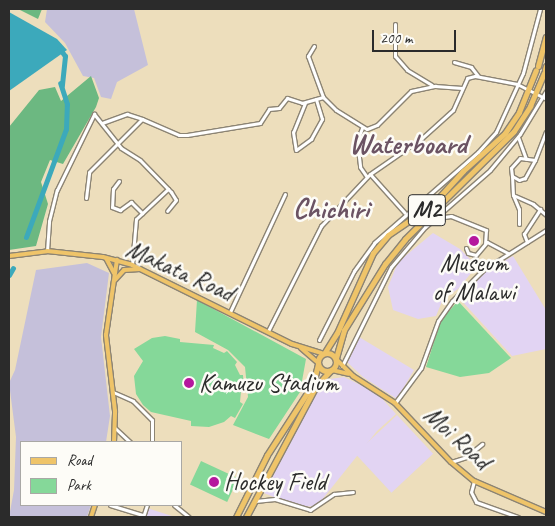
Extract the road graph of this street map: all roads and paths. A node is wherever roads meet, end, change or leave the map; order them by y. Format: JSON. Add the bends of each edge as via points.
{"nodes":[{"id":1,"x":540,"y":9,"type":"edge"},
{"id":2,"x":395,"y":24,"type":"dead end"},
{"id":3,"x":546,"y":37,"type":"edge"},
{"id":4,"x":314,"y":46,"type":"dead end"},
{"id":5,"x":454,"y":62,"type":"dead end"},
{"id":6,"x":545,"y":69,"type":"edge"},
{"id":7,"x":478,"y":76,"type":"junction"},
{"id":8,"x":517,"y":84,"type":"junction"},
{"id":9,"x":435,"y":86,"type":"junction"},
{"id":10,"x":462,"y":88,"type":"junction"},
{"id":11,"x":528,"y":91,"type":"junction"},
{"id":12,"x":546,"y":91,"type":"edge"},
{"id":13,"x":535,"y":94,"type":"junction"},
{"id":14,"x":323,"y":97,"type":"junction"},
{"id":15,"x":544,"y":98,"type":"edge"},
{"id":16,"x":316,"y":99,"type":"junction"},
{"id":17,"x":306,"y":102,"type":"junction"},
{"id":18,"x":142,"y":119,"type":"junction"},
{"id":19,"x":102,"y":123,"type":"junction"},
{"id":20,"x":362,"y":128,"type":"junction"},
{"id":21,"x":546,"y":132,"type":"edge"},
{"id":22,"x":518,"y":137,"type":"junction"},
{"id":23,"x":117,"y":141,"type":"junction"},
{"id":24,"x":526,"y":158,"type":"junction"},
{"id":25,"x":534,"y":160,"type":"junction"},
{"id":26,"x":370,"y":174,"type":"junction"},
{"id":27,"x":512,"y":176,"type":"junction"},
{"id":28,"x":367,"y":178,"type":"junction"},
{"id":29,"x":119,"y":181,"type":"dead end"},
{"id":30,"x":168,"y":189,"type":"junction"},
{"id":31,"x":285,"y":194,"type":"dead end"},
{"id":32,"x":513,"y":194,"type":"junction"},
{"id":33,"x":86,"y":198,"type":"dead end"},
{"id":34,"x":412,"y":208,"type":"junction"},
{"id":35,"x":540,"y":209,"type":"junction"},
{"id":36,"x":426,"y":210,"type":"junction"},
{"id":37,"x":166,"y":211,"type":"dead end"},
{"id":38,"x":142,"y":213,"type":"junction"},
{"id":39,"x":405,"y":213,"type":"junction"},
{"id":40,"x":432,"y":213,"type":"junction"},
{"id":41,"x":438,"y":215,"type":"junction"},
{"id":42,"x":546,"y":215,"type":"edge"},
{"id":43,"x":519,"y":224,"type":"dead end"},
{"id":44,"x":546,"y":230,"type":"edge"},
{"id":45,"x":527,"y":242,"type":"junction"},
{"id":46,"x":485,"y":243,"type":"junction"},
{"id":47,"x":466,"y":248,"type":"dead end"},
{"id":48,"x":48,"y":251,"type":"junction"},
{"id":49,"x":509,"y":253,"type":"junction"},
{"id":50,"x":9,"y":256,"type":"edge"},
{"id":51,"x":103,"y":257,"type":"junction"},
{"id":52,"x":117,"y":260,"type":"junction"},
{"id":53,"x":132,"y":265,"type":"junction"},
{"id":54,"x":142,"y":269,"type":"junction"},
{"id":55,"x":114,"y":275,"type":"junction"},
{"id":56,"x":114,"y":284,"type":"junction"},
{"id":57,"x":230,"y":312,"type":"junction"},
{"id":58,"x":268,"y":331,"type":"junction"},
{"id":59,"x":319,"y":340,"type":"dead end"},
{"id":60,"x":300,"y":347,"type":"junction"},
{"id":61,"x":324,"y":353,"type":"junction"},
{"id":62,"x":336,"y":359,"type":"junction"},
{"id":63,"x":318,"y":363,"type":"junction"},
{"id":64,"x":342,"y":367,"type":"junction"},
{"id":65,"x":331,"y":370,"type":"junction"},
{"id":66,"x":353,"y":376,"type":"junction"},
{"id":67,"x":112,"y":392,"type":"junction"},
{"id":68,"x":395,"y":403,"type":"junction"},
{"id":69,"x":115,"y":428,"type":"junction"},
{"id":70,"x":114,"y":441,"type":"edge"},
{"id":71,"x":129,"y":441,"type":"edge"},
{"id":72,"x":152,"y":441,"type":"edge"},
{"id":73,"x":482,"y":444,"type":"dead end"},
{"id":74,"x":450,"y":462,"type":"junction"},
{"id":75,"x":474,"y":481,"type":"junction"},
{"id":76,"x":248,"y":489,"type":"junction"},
{"id":77,"x":354,"y":492,"type":"dead end"},
{"id":78,"x":256,"y":499,"type":"junction"},
{"id":79,"x":113,"y":506,"type":"edge"},
{"id":80,"x":175,"y":506,"type":"edge"},
{"id":81,"x":546,"y":512,"type":"edge"},
{"id":82,"x":143,"y":516,"type":"edge"},
{"id":83,"x":189,"y":517,"type":"edge"},
{"id":84,"x":236,"y":517,"type":"edge"},
{"id":85,"x":246,"y":517,"type":"edge"},
{"id":86,"x":518,"y":517,"type":"edge"}],
"edges":[{"from":1,"to":8,"type":"street","via":[[528,59]]},
{"from":2,"to":9,"type":"street","via":[[395,56],[407,70]]},
{"from":3,"to":11,"type":"highway","number":"M2"},
{"from":4,"to":14,"type":"street","via":[[308,56]]},
{"from":5,"to":7,"type":"street","via":[[472,67]]},
{"from":6,"to":13,"type":"highway","number":"M2"},
{"from":7,"to":8,"type":"street"},
{"from":7,"to":10,"type":"street","via":[[469,77]]},
{"from":8,"to":11,"type":"street"},
{"from":8,"to":34,"type":"street","via":[[489,141]]},
{"from":9,"to":10,"type":"street"},
{"from":9,"to":20,"type":"street","via":[[411,91],[377,125]]},
{"from":10,"to":26,"type":"street","via":[[453,110],[422,138]]},
{"from":11,"to":13,"type":"street"},
{"from":11,"to":36,"type":"highway","number":"M2","via":[[505,134]]},
{"from":12,"to":15,"type":"street"},
{"from":13,"to":15,"type":"street"},
{"from":13,"to":40,"type":"highway","number":"M2","via":[[520,123],[500,149]]},
{"from":14,"to":16,"type":"street"},
{"from":14,"to":20,"type":"street"},
{"from":15,"to":22,"type":"street"},
{"from":16,"to":17,"type":"street"},
{"from":16,"to":17,"type":"street","via":[[322,119],[311,139],[296,150],[293,132]]},
{"from":17,"to":18,"type":"street","via":[[288,98],[280,108],[269,109],[258,123],[179,136]]},
{"from":18,"to":19,"type":"street","via":[[127,114]]},
{"from":18,"to":23,"type":"street"},
{"from":19,"to":23,"type":"street"},
{"from":19,"to":48,"type":"street","via":[[94,114],[60,180],[49,220]]},
{"from":20,"to":28,"type":"street","via":[[357,141],[360,167]]},
{"from":21,"to":25,"type":"street"},
{"from":22,"to":24,"type":"street"},
{"from":22,"to":41,"type":"street","via":[[490,170]]},
{"from":23,"to":30,"type":"street"},
{"from":23,"to":33,"type":"street","via":[[100,164],[89,172]]},
{"from":24,"to":25,"type":"street"},
{"from":24,"to":27,"type":"street","via":[[516,160],[511,168]]},
{"from":25,"to":27,"type":"street","via":[[525,178],[519,180]]},
{"from":26,"to":28,"type":"street"},
{"from":26,"to":39,"type":"street"},
{"from":27,"to":32,"type":"street"},
{"from":28,"to":58,"type":"street","via":[[318,231]]},
{"from":29,"to":38,"type":"street","via":[[113,189],[112,207],[120,210],[131,202]]},
{"from":30,"to":37,"type":"street","via":[[176,200]]},
{"from":30,"to":38,"type":"street"},
{"from":31,"to":57,"type":"street"},
{"from":32,"to":35,"type":"street"},
{"from":32,"to":43,"type":"street","via":[[519,208]]},
{"from":34,"to":36,"type":"street"},
{"from":34,"to":39,"type":"street"},
{"from":35,"to":42,"type":"street"},
{"from":35,"to":45,"type":"street","via":[[524,234]]},
{"from":36,"to":40,"type":"street"},
{"from":36,"to":61,"type":"highway","number":"M2","via":[[395,229],[373,253],[337,333]]},
{"from":38,"to":53,"type":"street","via":[[134,226]]},
{"from":39,"to":59,"type":"street","via":[[358,264]]},
{"from":40,"to":41,"type":"street"},
{"from":40,"to":62,"type":"highway","number":"M2","via":[[405,239],[373,281],[340,337]]},
{"from":41,"to":46,"type":"street","via":[[452,216],[486,230]]},
{"from":41,"to":64,"type":"street","via":[[391,267]]},
{"from":44,"to":45,"type":"street"},
{"from":45,"to":49,"type":"street"},
{"from":46,"to":47,"type":"street","via":[[476,255],[468,253]]},
{"from":46,"to":49,"type":"street"},
{"from":48,"to":50,"type":"main road","name":"Makata Road"},
{"from":48,"to":51,"type":"main road","name":"Makata Road"},
{"from":49,"to":68,"type":"street","via":[[481,272],[447,308],[438,321],[422,368]]},
{"from":51,"to":52,"type":"main road","name":"Makata Road"},
{"from":51,"to":55,"type":"main road","via":[[110,262]]},
{"from":52,"to":53,"type":"main road","name":"Makata Road"},
{"from":52,"to":55,"type":"main road"},
{"from":53,"to":54,"type":"main road","name":"Makata Road"},
{"from":54,"to":56,"type":"main road","via":[[124,270]]},
{"from":54,"to":57,"type":"main road","name":"Makata Road"},
{"from":55,"to":56,"type":"main road"},
{"from":56,"to":67,"type":"main road","via":[[106,335]]},
{"from":57,"to":58,"type":"main road","name":"Makata Road"},
{"from":58,"to":60,"type":"main road","name":"Makata Road"},
{"from":60,"to":61,"type":"main road","name":"Makata Road"},
{"from":60,"to":63,"type":"main road","name":"Makata Road"},
{"from":61,"to":62,"type":"highway"},
{"from":61,"to":63,"type":"highway","number":"M2"},
{"from":62,"to":64,"type":"main road"},
{"from":62,"to":65,"type":"highway","number":"M2"},
{"from":63,"to":65,"type":"highway","via":[[324,371]]},
{"from":63,"to":76,"type":"highway","number":"M2","via":[[313,384]]},
{"from":64,"to":66,"type":"main road"},
{"from":65,"to":66,"type":"main road"},
{"from":65,"to":78,"type":"highway","number":"M2","via":[[316,386]]},
{"from":66,"to":68,"type":"main road","name":"Moi Road"},
{"from":67,"to":69,"type":"main road"},
{"from":67,"to":72,"type":"street","via":[[133,401],[152,420]]},
{"from":68,"to":74,"type":"main road","name":"Moi Road"},
{"from":69,"to":70,"type":"main road"},
{"from":69,"to":71,"type":"street"},
{"from":73,"to":74,"type":"street","via":[[466,457]]},
{"from":74,"to":75,"type":"main road","name":"Moi Road"},
{"from":75,"to":81,"type":"main road","name":"Moi Road"},
{"from":75,"to":86,"type":"street","via":[[471,492],[476,502]]},
{"from":76,"to":78,"type":"highway"},
{"from":76,"to":84,"type":"highway","number":"M2"},
{"from":77,"to":78,"type":"street","via":[[334,494],[310,510],[275,499]]},
{"from":78,"to":85,"type":"highway","number":"M2"},
{"from":79,"to":82,"type":"street"},
{"from":80,"to":83,"type":"street"}]}
